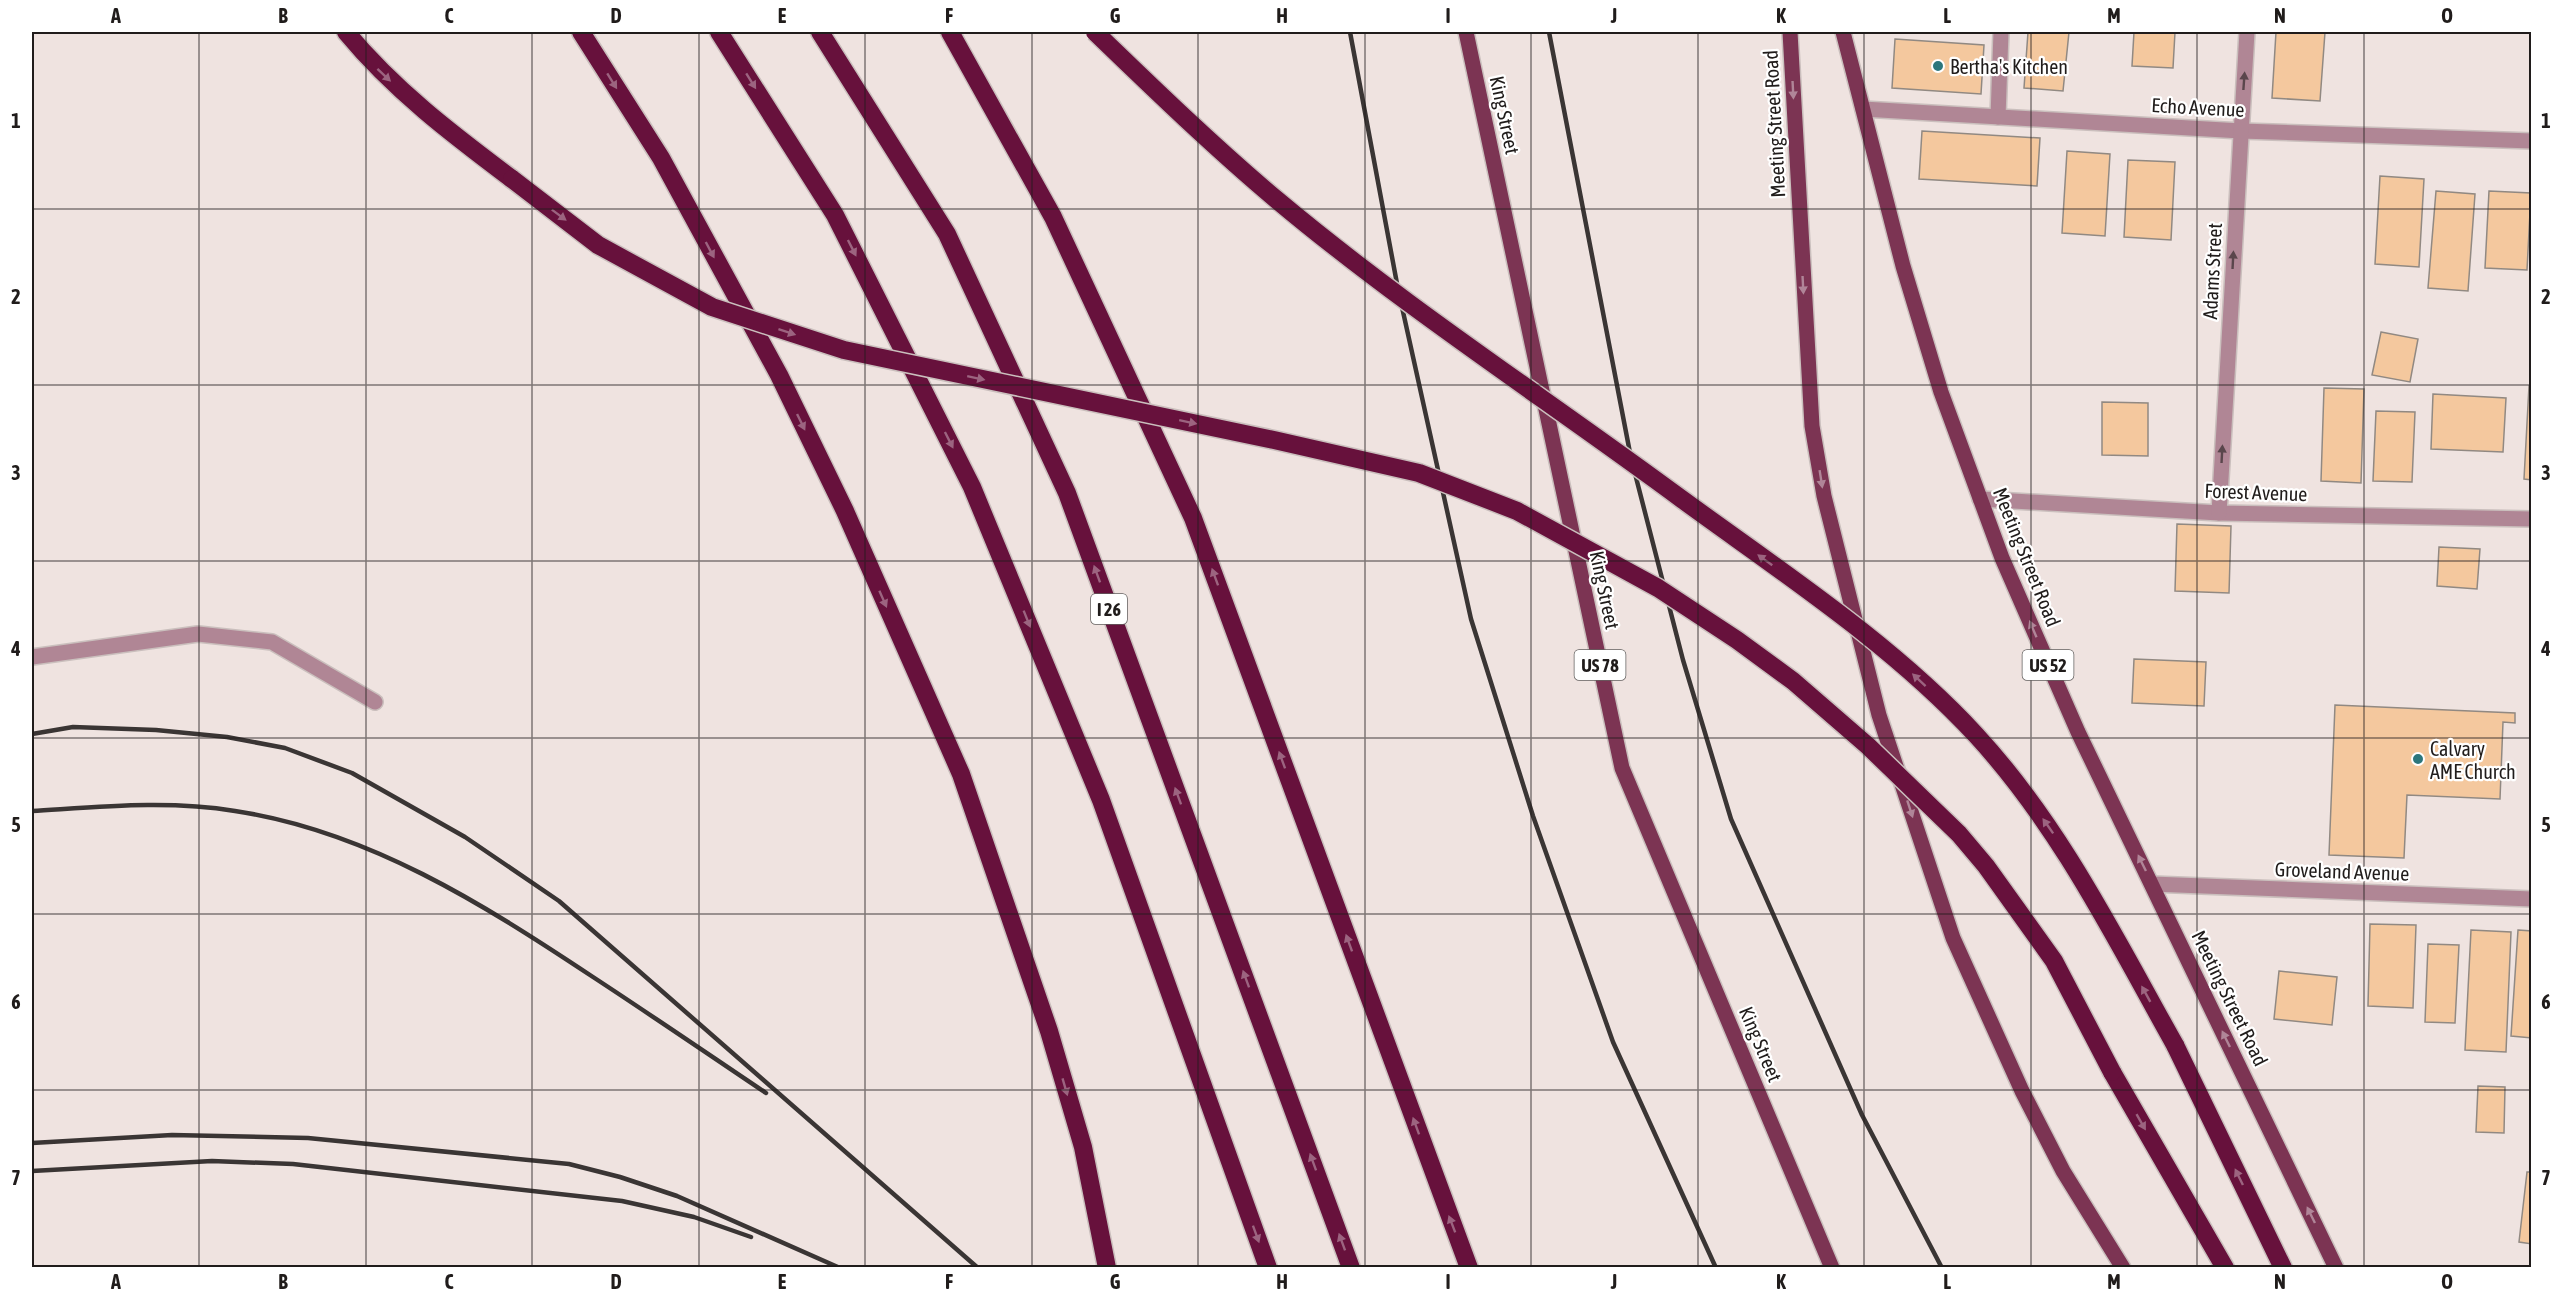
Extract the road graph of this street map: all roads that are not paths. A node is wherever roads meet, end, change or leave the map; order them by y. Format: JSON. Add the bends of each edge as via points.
{"nodes":[{"id":1,"x":346,"y":32,"type":"edge"},
{"id":2,"x":581,"y":32,"type":"edge"},
{"id":3,"x":719,"y":32,"type":"edge"},
{"id":4,"x":820,"y":32,"type":"edge"},
{"id":5,"x":950,"y":32,"type":"edge"},
{"id":6,"x":1095,"y":32,"type":"edge"},
{"id":7,"x":1466,"y":32,"type":"edge"},
{"id":8,"x":1790,"y":32,"type":"edge"},
{"id":9,"x":1843,"y":32,"type":"edge"},
{"id":10,"x":2001,"y":32,"type":"edge"},
{"id":11,"x":2247,"y":32,"type":"edge"},
{"id":12,"x":1863,"y":109,"type":"junction"},
{"id":13,"x":1998,"y":117,"type":"junction"},
{"id":14,"x":2241,"y":131,"type":"junction"},
{"id":15,"x":2532,"y":141,"type":"edge"},
{"id":16,"x":1980,"y":499,"type":"junction"},
{"id":17,"x":2219,"y":513,"type":"junction"},
{"id":18,"x":2532,"y":519,"type":"edge"},
{"id":19,"x":32,"y":657,"type":"edge"},
{"id":20,"x":375,"y":702,"type":"dead end"},
{"id":21,"x":2152,"y":884,"type":"junction"},
{"id":22,"x":2532,"y":899,"type":"edge"},
{"id":23,"x":1107,"y":1268,"type":"edge"},
{"id":24,"x":1268,"y":1268,"type":"edge"},
{"id":25,"x":1351,"y":1268,"type":"edge"},
{"id":26,"x":1469,"y":1268,"type":"edge"},
{"id":27,"x":1832,"y":1268,"type":"edge"},
{"id":28,"x":2123,"y":1268,"type":"edge"},
{"id":29,"x":2225,"y":1268,"type":"edge"},
{"id":30,"x":2283,"y":1268,"type":"edge"},
{"id":31,"x":2336,"y":1268,"type":"edge"}],
"edges":[{"from":1,"to":29,"type":"highway","one_way":true,"bridge":true,"via":[[374,66],[425,113],[598,245],[712,308],[844,350],[1419,473],[1517,511],[1658,588],[1793,681],[1876,753],[1986,866],[2054,961],[2112,1072]]},
{"from":2,"to":23,"type":"highway","one_way":true,"via":[[661,158],[779,375],[845,511],[961,774],[1049,1030],[1083,1147]]},
{"from":3,"to":24,"type":"highway","one_way":true,"via":[[835,215],[972,487],[1101,800]]},
{"from":25,"to":4,"type":"highway","number":"I 26","one_way":true,"via":[[1067,493],[947,234]]},
{"from":26,"to":5,"type":"highway","one_way":true,"via":[[1193,518],[1053,217]]},
{"from":30,"to":6,"type":"highway","one_way":true,"bridge":true,"via":[[2175,1045],[2062,846],[2024,792],[1975,734],[1915,677],[1837,613],[1287,208]]},
{"from":7,"to":27,"type":"main road","name":"King Street","number":"US 78","via":[[1622,768]]},
{"from":8,"to":28,"type":"main road","name":"Meeting Street Road","one_way":true,"via":[[1812,426],[1824,496],[1879,715],[1953,938],[2022,1091]]},
{"from":9,"to":12,"type":"main road","name":"Meeting Street Road","number":"US 52"},
{"from":10,"to":13,"type":"street"},
{"from":14,"to":11,"type":"street","name":"Adams Street","one_way":true},
{"from":12,"to":13,"type":"street","name":"Echo Avenue"},
{"from":12,"to":16,"type":"main road","name":"Meeting Street Road","number":"US 52","via":[[1941,392]]},
{"from":13,"to":14,"type":"street","name":"Echo Avenue"},
{"from":14,"to":15,"type":"street","name":"Echo Avenue"},
{"from":17,"to":14,"type":"street","name":"Adams Street","one_way":true},
{"from":16,"to":17,"type":"street","name":"Forest Avenue"},
{"from":21,"to":16,"type":"main road","name":"Meeting Street Road","number":"US 52","one_way":true,"via":[[2078,732]]},
{"from":17,"to":18,"type":"street","name":"Forest Avenue"},
{"from":19,"to":20,"type":"street","via":[[198,634],[272,642]]},
{"from":21,"to":22,"type":"street","name":"Groveland Avenue"},
{"from":31,"to":21,"type":"main road","name":"Meeting Street Road","number":"US 52","one_way":true}]}
